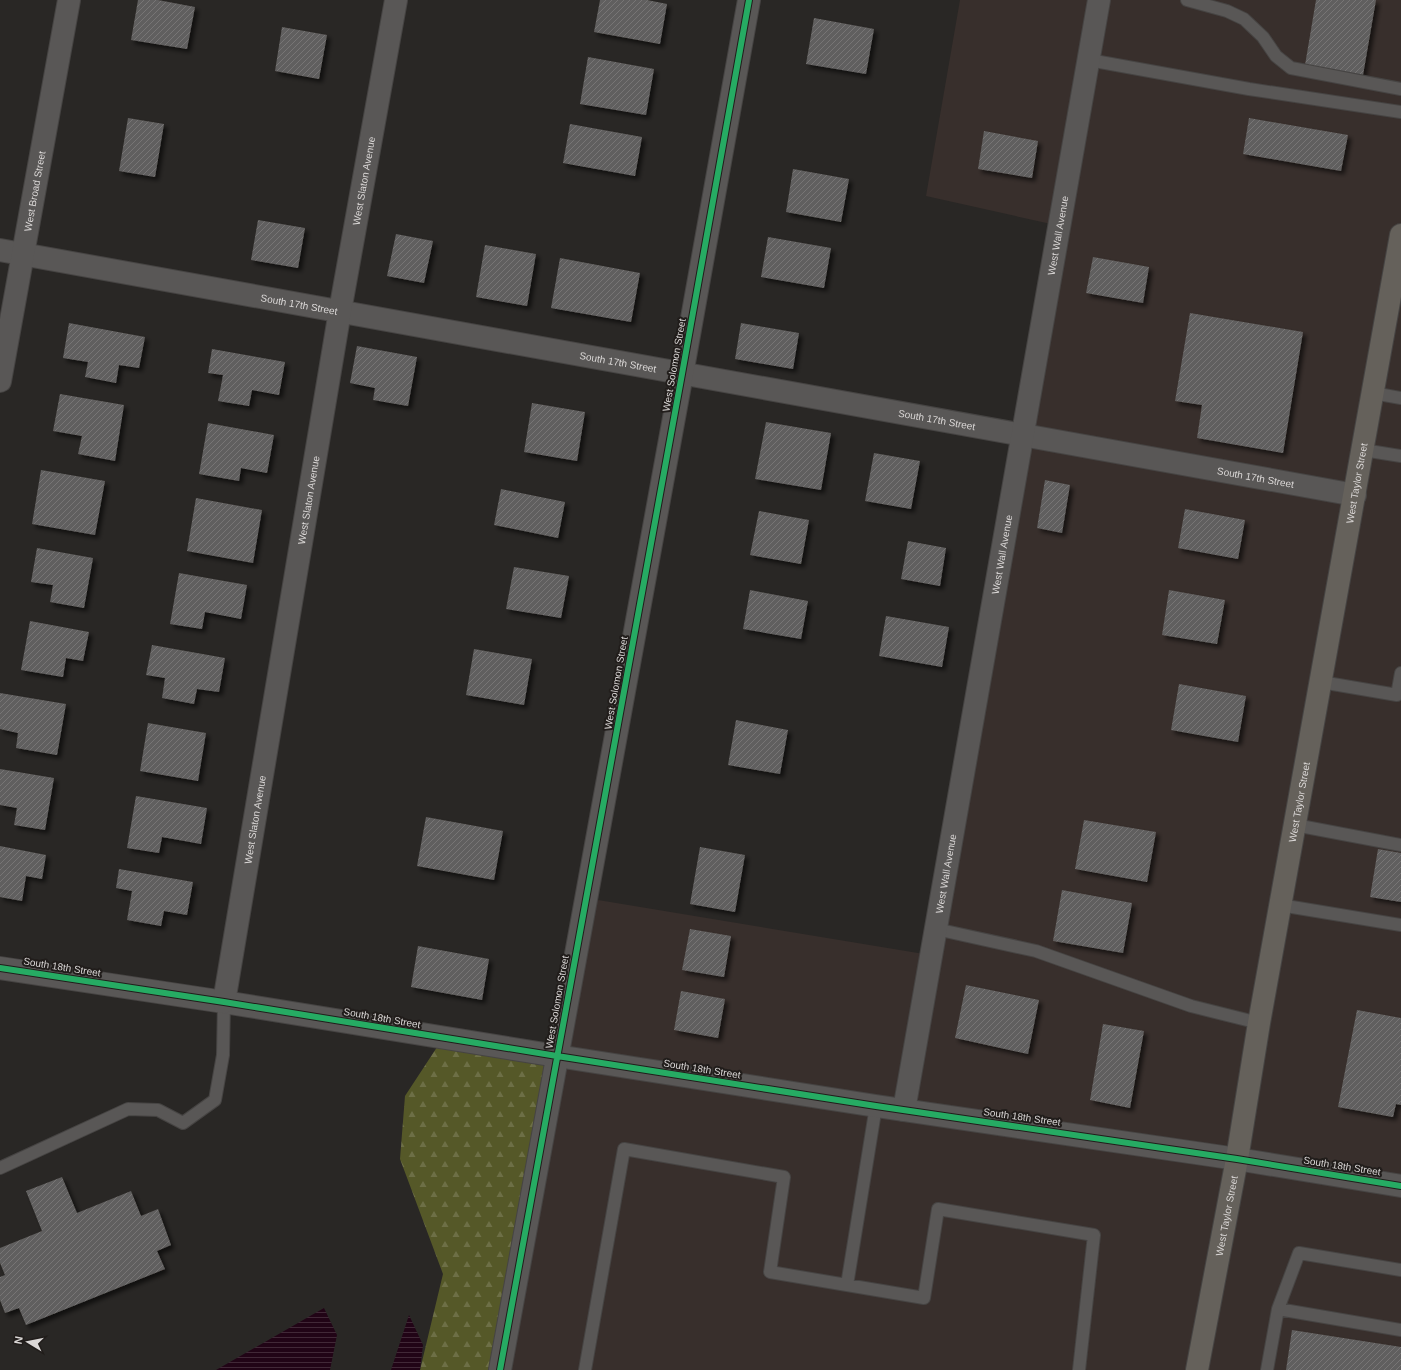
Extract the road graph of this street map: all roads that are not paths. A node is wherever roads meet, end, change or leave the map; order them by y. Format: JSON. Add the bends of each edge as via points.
{"nodes":[{"id":1,"x":70,"y":0,"type":"edge"},
{"id":2,"x":396,"y":0,"type":"edge"},
{"id":3,"x":749,"y":0,"type":"edge"},
{"id":4,"x":1100,"y":0,"type":"edge"},
{"id":5,"x":1187,"y":0,"type":"edge"},
{"id":6,"x":1089,"y":60,"type":"junction"},
{"id":7,"x":1401,"y":89,"type":"edge"},
{"id":8,"x":1401,"y":112,"type":"edge"},
{"id":9,"x":1401,"y":235,"type":"edge"},
{"id":10,"x":0,"y":250,"type":"edge"},
{"id":11,"x":24,"y":254,"type":"junction"},
{"id":12,"x":1396,"y":293,"type":"edge"},
{"id":13,"x":340,"y":311,"type":"junction"},
{"id":14,"x":682,"y":374,"type":"junction"},
{"id":15,"x":0,"y":381,"type":"edge"},
{"id":16,"x":1373,"y":393,"type":"junction"},
{"id":17,"x":1401,"y":398,"type":"edge"},
{"id":18,"x":1024,"y":435,"type":"junction"},
{"id":19,"x":1363,"y":450,"type":"junction"},
{"id":20,"x":1401,"y":456,"type":"edge"},
{"id":21,"x":1355,"y":495,"type":"junction"},
{"id":22,"x":1401,"y":673,"type":"edge"},
{"id":23,"x":1321,"y":682,"type":"junction"},
{"id":24,"x":1295,"y":824,"type":"junction"},
{"id":25,"x":1401,"y":845,"type":"edge"},
{"id":26,"x":1280,"y":906,"type":"junction"},
{"id":27,"x":1401,"y":925,"type":"edge"},
{"id":28,"x":936,"y":929,"type":"junction"},
{"id":29,"x":0,"y":968,"type":"edge"},
{"id":30,"x":224,"y":1002,"type":"junction"},
{"id":31,"x":1259,"y":1022,"type":"junction"},
{"id":32,"x":557,"y":1056,"type":"junction"},
{"id":33,"x":876,"y":1106,"type":"junction"},
{"id":34,"x":904,"y":1110,"type":"junction"},
{"id":35,"x":1237,"y":1159,"type":"junction"},
{"id":36,"x":0,"y":1168,"type":"edge"},
{"id":37,"x":1401,"y":1186,"type":"edge"},
{"id":38,"x":1401,"y":1270,"type":"edge"},
{"id":39,"x":847,"y":1285,"type":"junction"},
{"id":40,"x":1278,"y":1309,"type":"junction"},
{"id":41,"x":1401,"y":1330,"type":"edge"},
{"id":42,"x":500,"y":1370,"type":"edge"},
{"id":43,"x":585,"y":1370,"type":"edge"},
{"id":44,"x":1079,"y":1370,"type":"edge"},
{"id":45,"x":1197,"y":1370,"type":"edge"},
{"id":46,"x":1267,"y":1370,"type":"edge"}],
"edges":[{"from":1,"to":11,"type":"street","name":"West Broad Street"},
{"from":2,"to":13,"type":"street","name":"West Slaton Avenue"},
{"from":3,"to":14,"type":"street","name":"West Solomon Street"},
{"from":4,"to":6,"type":"street","name":"West Wall Avenue"},
{"from":5,"to":7,"type":"lane","via":[[1227,11],[1244,19],[1263,37],[1276,56],[1291,68]]},
{"from":6,"to":8,"type":"lane","via":[[1249,89]]},
{"from":6,"to":18,"type":"street","name":"West Wall Avenue"},
{"from":9,"to":12,"type":"main road","name":"West Taylor Street"},
{"from":10,"to":11,"type":"street","name":"South 17th Street"},
{"from":11,"to":13,"type":"street","name":"South 17th Street"},
{"from":11,"to":15,"type":"street","name":"West Broad Street"},
{"from":12,"to":16,"type":"main road","name":"West Taylor Street"},
{"from":13,"to":14,"type":"street","name":"South 17th Street"},
{"from":13,"to":30,"type":"street","name":"West Slaton Avenue"},
{"from":14,"to":18,"type":"street","name":"South 17th Street"},
{"from":14,"to":32,"type":"street","name":"West Solomon Street"},
{"from":16,"to":17,"type":"lane"},
{"from":16,"to":19,"type":"main road","name":"West Taylor Street"},
{"from":18,"to":21,"type":"street","name":"South 17th Street"},
{"from":18,"to":28,"type":"street","name":"West Wall Avenue"},
{"from":19,"to":20,"type":"lane"},
{"from":19,"to":21,"type":"main road","name":"West Taylor Street"},
{"from":21,"to":23,"type":"main road","name":"West Taylor Street"},
{"from":22,"to":23,"type":"lane","via":[[1397,695]]},
{"from":23,"to":24,"type":"main road","name":"West Taylor Street"},
{"from":24,"to":25,"type":"lane"},
{"from":24,"to":26,"type":"main road","name":"West Taylor Street"},
{"from":26,"to":27,"type":"lane"},
{"from":26,"to":31,"type":"main road","name":"West Taylor Street"},
{"from":28,"to":31,"type":"lane","via":[[1036,951],[1191,1006]]},
{"from":28,"to":34,"type":"street","name":"West Wall Avenue"},
{"from":29,"to":30,"type":"street","name":"South 18th Street"},
{"from":30,"to":32,"type":"street","name":"South 18th Street"},
{"from":30,"to":36,"type":"lane","via":[[224,1055],[215,1100],[183,1123],[158,1110],[128,1108]]},
{"from":31,"to":35,"type":"main road","name":"West Taylor Street"},
{"from":32,"to":33,"type":"street","name":"South 18th Street"},
{"from":32,"to":42,"type":"street","name":"West Solomon Street"},
{"from":33,"to":34,"type":"street","name":"South 18th Street"},
{"from":33,"to":39,"type":"lane"},
{"from":34,"to":35,"type":"street","name":"South 18th Street"},
{"from":35,"to":37,"type":"street","name":"South 18th Street"},
{"from":35,"to":45,"type":"main road","name":"West Taylor Street"},
{"from":38,"to":40,"type":"lane","via":[[1299,1253]]},
{"from":39,"to":43,"type":"lane","via":[[770,1272],[784,1177],[624,1149]]},
{"from":39,"to":44,"type":"lane","via":[[924,1298],[938,1209],[1094,1234]]},
{"from":40,"to":41,"type":"lane"},
{"from":40,"to":46,"type":"lane"}]}
